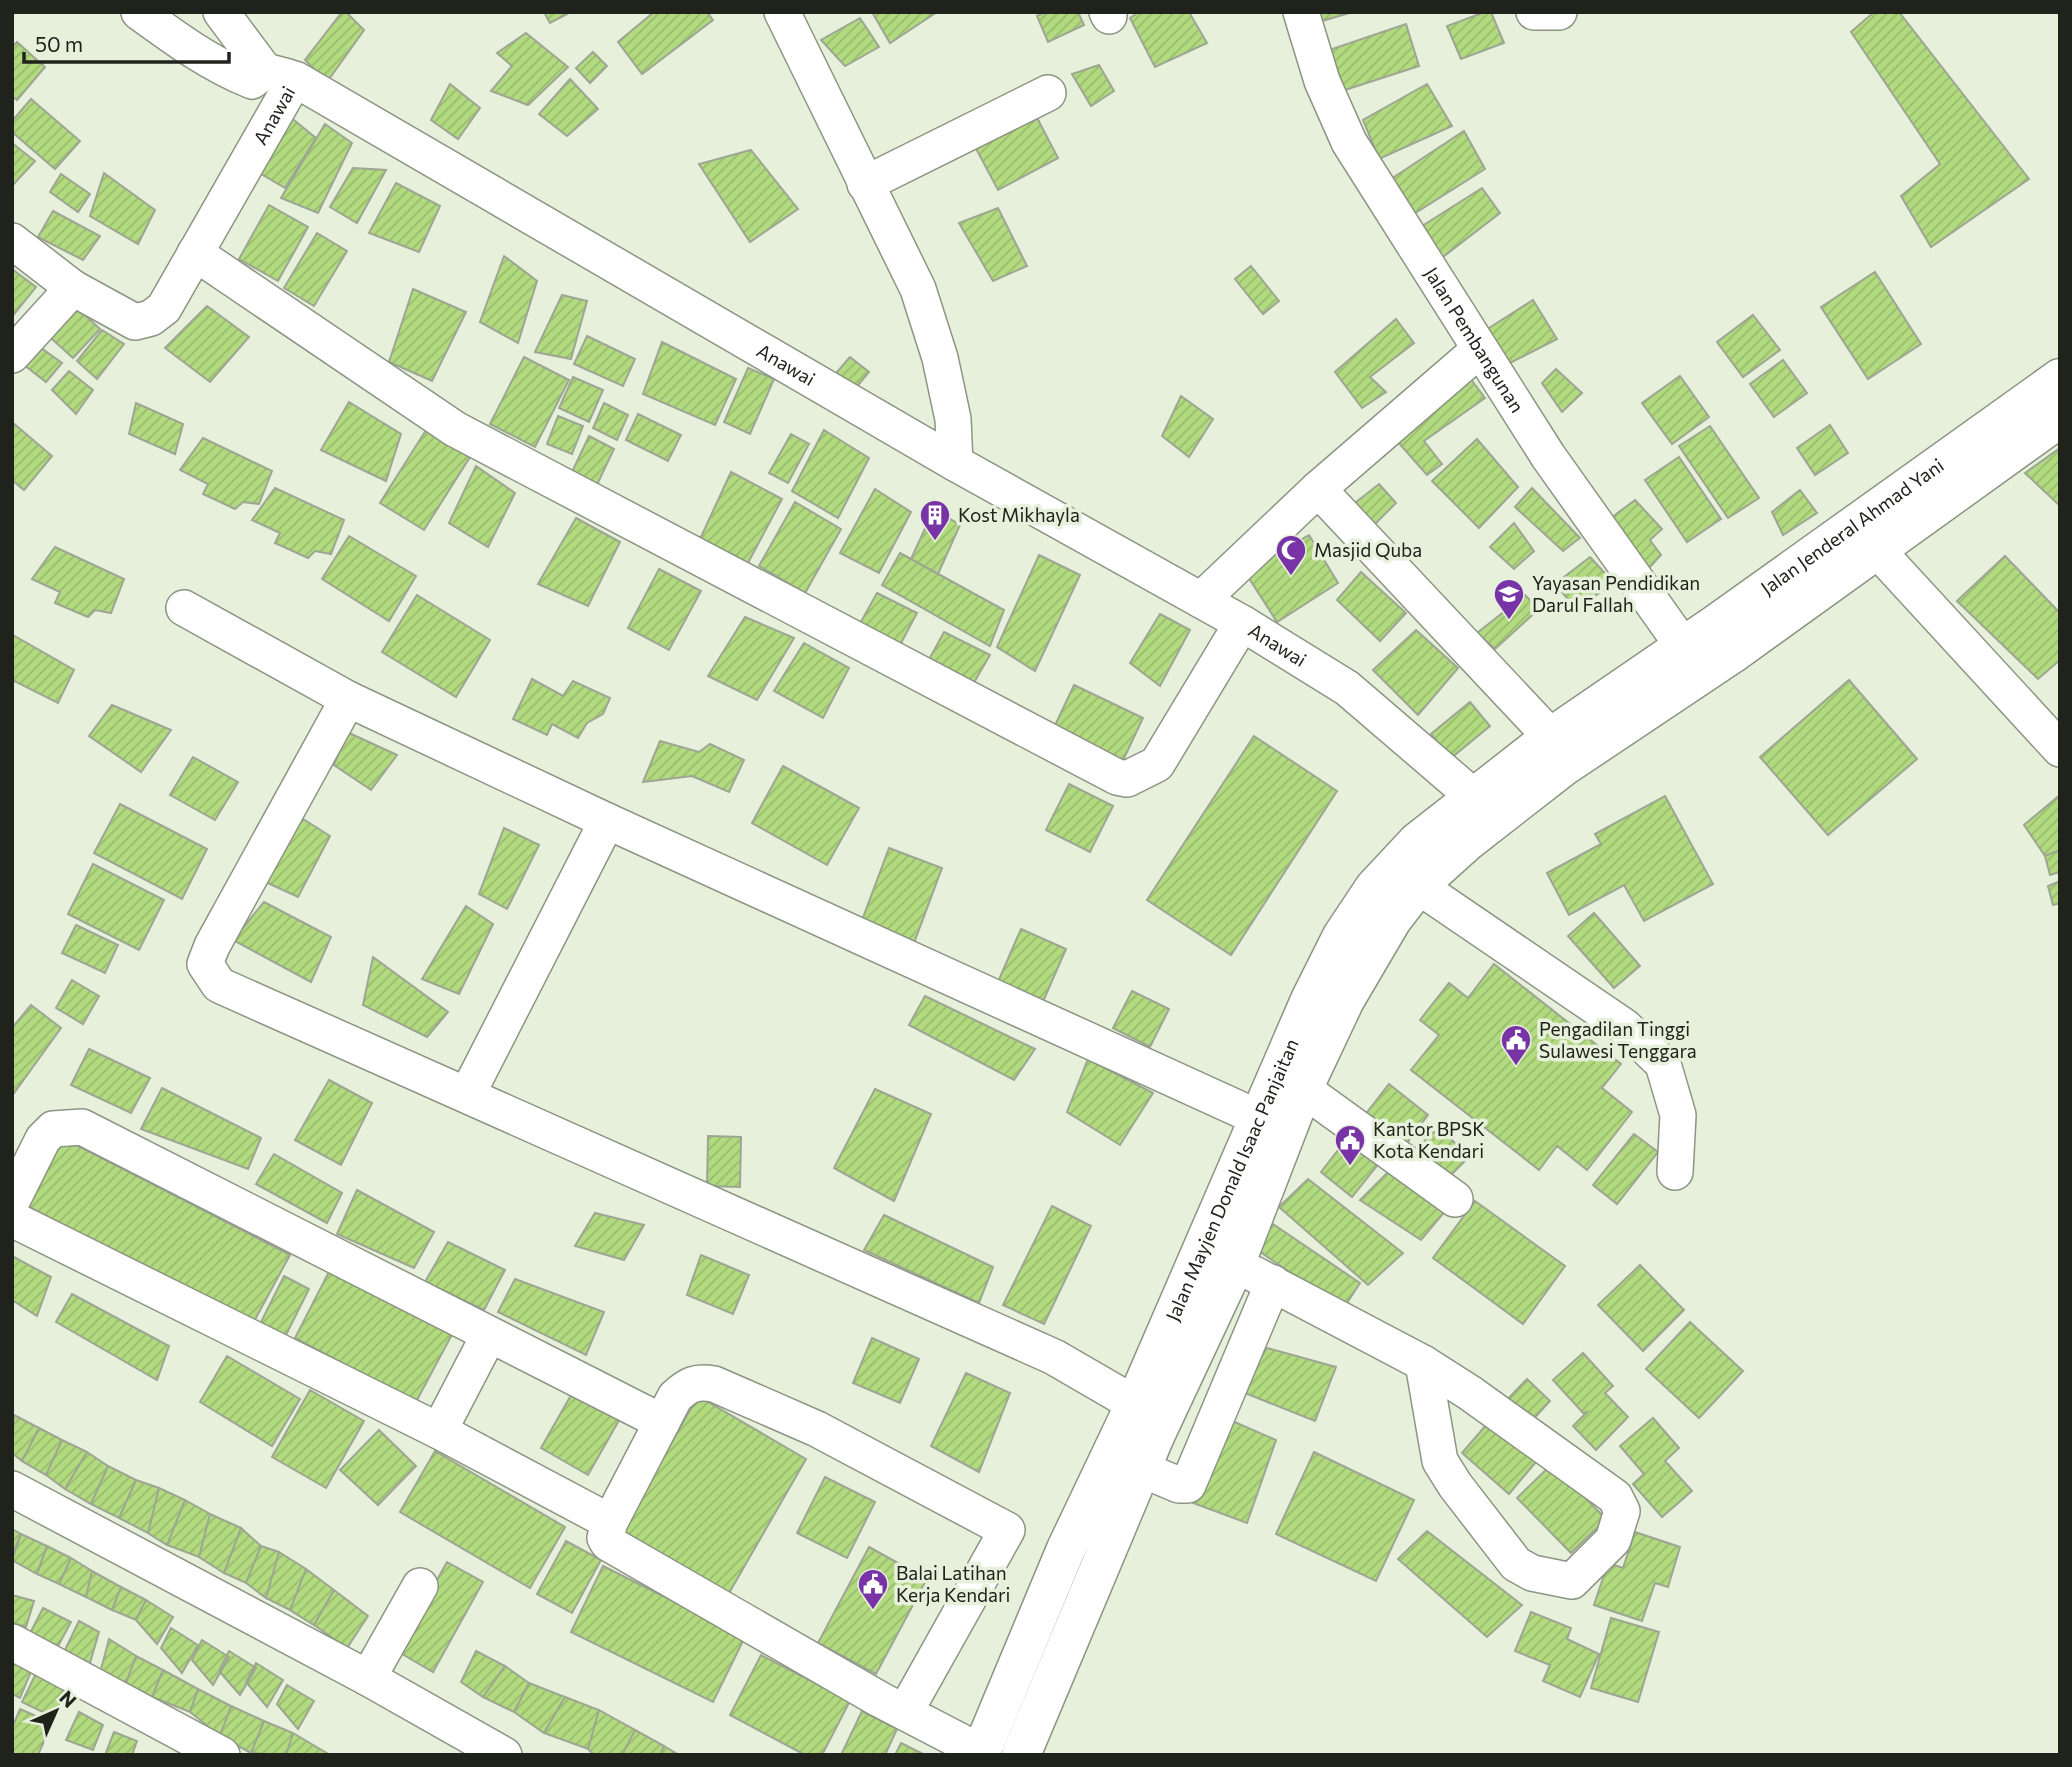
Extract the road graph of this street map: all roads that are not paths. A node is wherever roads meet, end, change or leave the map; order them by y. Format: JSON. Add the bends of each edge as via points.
{"nodes":[{"id":1,"x":139,"y":12,"type":"edge"},
{"id":2,"x":221,"y":12,"type":"edge"},
{"id":3,"x":782,"y":12,"type":"edge"},
{"id":4,"x":1301,"y":12,"type":"edge"},
{"id":5,"x":1534,"y":12,"type":"edge"},
{"id":6,"x":1559,"y":12,"type":"edge"},
{"id":7,"x":280,"y":75,"type":"junction"},
{"id":8,"x":1048,"y":93,"type":"dead end"},
{"id":9,"x":865,"y":184,"type":"junction"},
{"id":10,"x":12,"y":241,"type":"edge"},
{"id":11,"x":195,"y":253,"type":"junction"},
{"id":12,"x":73,"y":288,"type":"junction"},
{"id":13,"x":1479,"y":350,"type":"junction"},
{"id":14,"x":12,"y":355,"type":"edge"},
{"id":15,"x":2060,"y":378,"type":"edge"},
{"id":16,"x":2060,"y":418,"type":"edge"},
{"id":17,"x":955,"y":463,"type":"junction"},
{"id":18,"x":1318,"y":489,"type":"junction"},
{"id":19,"x":1877,"y":550,"type":"junction"},
{"id":20,"x":1201,"y":600,"type":"junction"},
{"id":21,"x":184,"y":608,"type":"dead end"},
{"id":22,"x":1242,"y":623,"type":"junction"},
{"id":23,"x":1683,"y":646,"type":"junction"},
{"id":24,"x":1653,"y":687,"type":"junction"},
{"id":25,"x":348,"y":699,"type":"junction"},
{"id":26,"x":1615,"y":712,"type":"junction"},
{"id":27,"x":1551,"y":737,"type":"junction"},
{"id":28,"x":2060,"y":749,"type":"edge"},
{"id":29,"x":1486,"y":807,"type":"junction"},
{"id":30,"x":607,"y":821,"type":"junction"},
{"id":31,"x":1418,"y":886,"type":"junction"},
{"id":32,"x":1303,"y":1089,"type":"junction"},
{"id":33,"x":468,"y":1093,"type":"junction"},
{"id":34,"x":1261,"y":1119,"type":"junction"},
{"id":35,"x":1675,"y":1172,"type":"dead end"},
{"id":36,"x":1455,"y":1199,"type":"dead end"},
{"id":37,"x":12,"y":1200,"type":"edge"},
{"id":38,"x":12,"y":1219,"type":"edge"},
{"id":39,"x":1235,"y":1265,"type":"junction"},
{"id":40,"x":1273,"y":1283,"type":"junction"},
{"id":41,"x":489,"y":1335,"type":"junction"},
{"id":42,"x":1423,"y":1363,"type":"junction"},
{"id":43,"x":1135,"y":1404,"type":"junction"},
{"id":44,"x":662,"y":1422,"type":"junction"},
{"id":45,"x":439,"y":1431,"type":"junction"},
{"id":46,"x":1141,"y":1469,"type":"junction"},
{"id":47,"x":12,"y":1489,"type":"edge"},
{"id":48,"x":610,"y":1522,"type":"junction"},
{"id":49,"x":420,"y":1586,"type":"dead end"},
{"id":50,"x":12,"y":1642,"type":"edge"},
{"id":51,"x":368,"y":1678,"type":"junction"},
{"id":52,"x":905,"y":1712,"type":"junction"},
{"id":53,"x":981,"y":1753,"type":"edge"},
{"id":54,"x":222,"y":1755,"type":"edge"},
{"id":55,"x":504,"y":1755,"type":"edge"},
{"id":56,"x":1021,"y":1755,"type":"edge"}],
"edges":[{"from":1,"to":7,"type":"street","via":[[205,60],[230,72],[252,81]]},
{"from":2,"to":7,"type":"street"},
{"from":3,"to":9,"type":"street"},
{"from":4,"to":13,"type":"street","name":"Jalan Pembangunan","via":[[1322,81],[1349,142]]},
{"from":5,"to":6,"type":"street"},
{"from":7,"to":11,"type":"street","name":"Anawai"},
{"from":7,"to":17,"type":"street","name":"Anawai"},
{"from":8,"to":9,"type":"street"},
{"from":9,"to":17,"type":"street","via":[[918,289],[947,395]]},
{"from":10,"to":12,"type":"street"},
{"from":11,"to":12,"type":"street","name":"Anawai","via":[[164,308],[151,318],[135,322]]},
{"from":11,"to":22,"type":"street","via":[[455,429],[1117,777],[1135,777],[1157,764]]},
{"from":12,"to":14,"type":"street"},
{"from":13,"to":18,"type":"street"},
{"from":13,"to":23,"type":"street","name":"Jalan Pembangunan"},
{"from":15,"to":23,"type":"highway","name":"Jalan Jenderal Ahmad Yani"},
{"from":16,"to":19,"type":"highway","name":"Jalan Jenderal Ahmad Yani"},
{"from":17,"to":20,"type":"street","name":"Anawai"},
{"from":18,"to":20,"type":"street"},
{"from":18,"to":27,"type":"street"},
{"from":19,"to":24,"type":"highway","name":"Jalan Jenderal Ahmad Yani"},
{"from":19,"to":28,"type":"street"},
{"from":20,"to":22,"type":"street","name":"Anawai"},
{"from":21,"to":25,"type":"street"},
{"from":22,"to":29,"type":"street","name":"Anawai","via":[[1347,688]]},
{"from":23,"to":24,"type":"highway","name":"Jalan Jenderal Ahmad Yani"},
{"from":24,"to":26,"type":"highway"},
{"from":25,"to":30,"type":"street"},
{"from":25,"to":33,"type":"street","via":[[205,964],[219,985]]},
{"from":26,"to":27,"type":"highway","name":"Jalan Mayjen Donald Isaac Panjaitan"},
{"from":26,"to":29,"type":"highway","name":"Jalan Mayjen Donald Isaac Panjaitan","via":[[1563,767]]},
{"from":27,"to":29,"type":"highway","name":"Jalan Mayjen Donald Isaac Panjaitan"},
{"from":29,"to":31,"type":"highway","name":"Jalan Mayjen Donald Isaac Panjaitan"},
{"from":29,"to":34,"type":"highway","name":"Jalan Mayjen Donald Isaac Panjaitan","via":[[1417,842],[1374,888],[1342,936],[1310,1000]]},
{"from":30,"to":33,"type":"street"},
{"from":30,"to":34,"type":"street"},
{"from":31,"to":32,"type":"highway","name":"Jalan Mayjen Donald Isaac Panjaitan","via":[[1392,920],[1345,1000]]},
{"from":31,"to":35,"type":"street","via":[[1625,1027],[1663,1064],[1678,1115]]},
{"from":32,"to":36,"type":"street"},
{"from":32,"to":39,"type":"highway","name":"Jalan Mayjen Donald Isaac Panjaitan"},
{"from":33,"to":43,"type":"street","via":[[1054,1357]]},
{"from":34,"to":43,"type":"highway","name":"Jalan Mayjen Donald Isaac Panjaitan"},
{"from":37,"to":41,"type":"street","via":[[43,1139],[53,1129],[82,1127]]},
{"from":38,"to":45,"type":"street"},
{"from":39,"to":40,"type":"street"},
{"from":39,"to":46,"type":"highway","name":"Jalan Mayjen Donald Isaac Panjaitan"},
{"from":40,"to":42,"type":"street"},
{"from":40,"to":46,"type":"street","via":[[1188,1485]]},
{"from":41,"to":44,"type":"street"},
{"from":41,"to":45,"type":"street"},
{"from":42,"to":42,"type":"street","via":[[1471,1392],[1615,1497],[1622,1511],[1613,1540],[1572,1581],[1532,1573],[1516,1563],[1455,1485],[1440,1461]]},
{"from":43,"to":53,"type":"highway","name":"Jalan Mayjen Donald Isaac Panjaitan","via":[[1066,1549]]},
{"from":44,"to":48,"type":"street"},
{"from":44,"to":52,"type":"street","via":[[685,1387],[697,1381],[714,1384],[817,1429],[1007,1530]]},
{"from":45,"to":48,"type":"street"},
{"from":46,"to":56,"type":"highway","name":"Jalan Mayjen Donald Isaac Panjaitan"},
{"from":47,"to":51,"type":"street"},
{"from":48,"to":52,"type":"street","via":[[605,1538],[615,1549]]},
{"from":49,"to":51,"type":"street"},
{"from":50,"to":54,"type":"street"},
{"from":51,"to":55,"type":"street"},
{"from":52,"to":53,"type":"street"}]}
